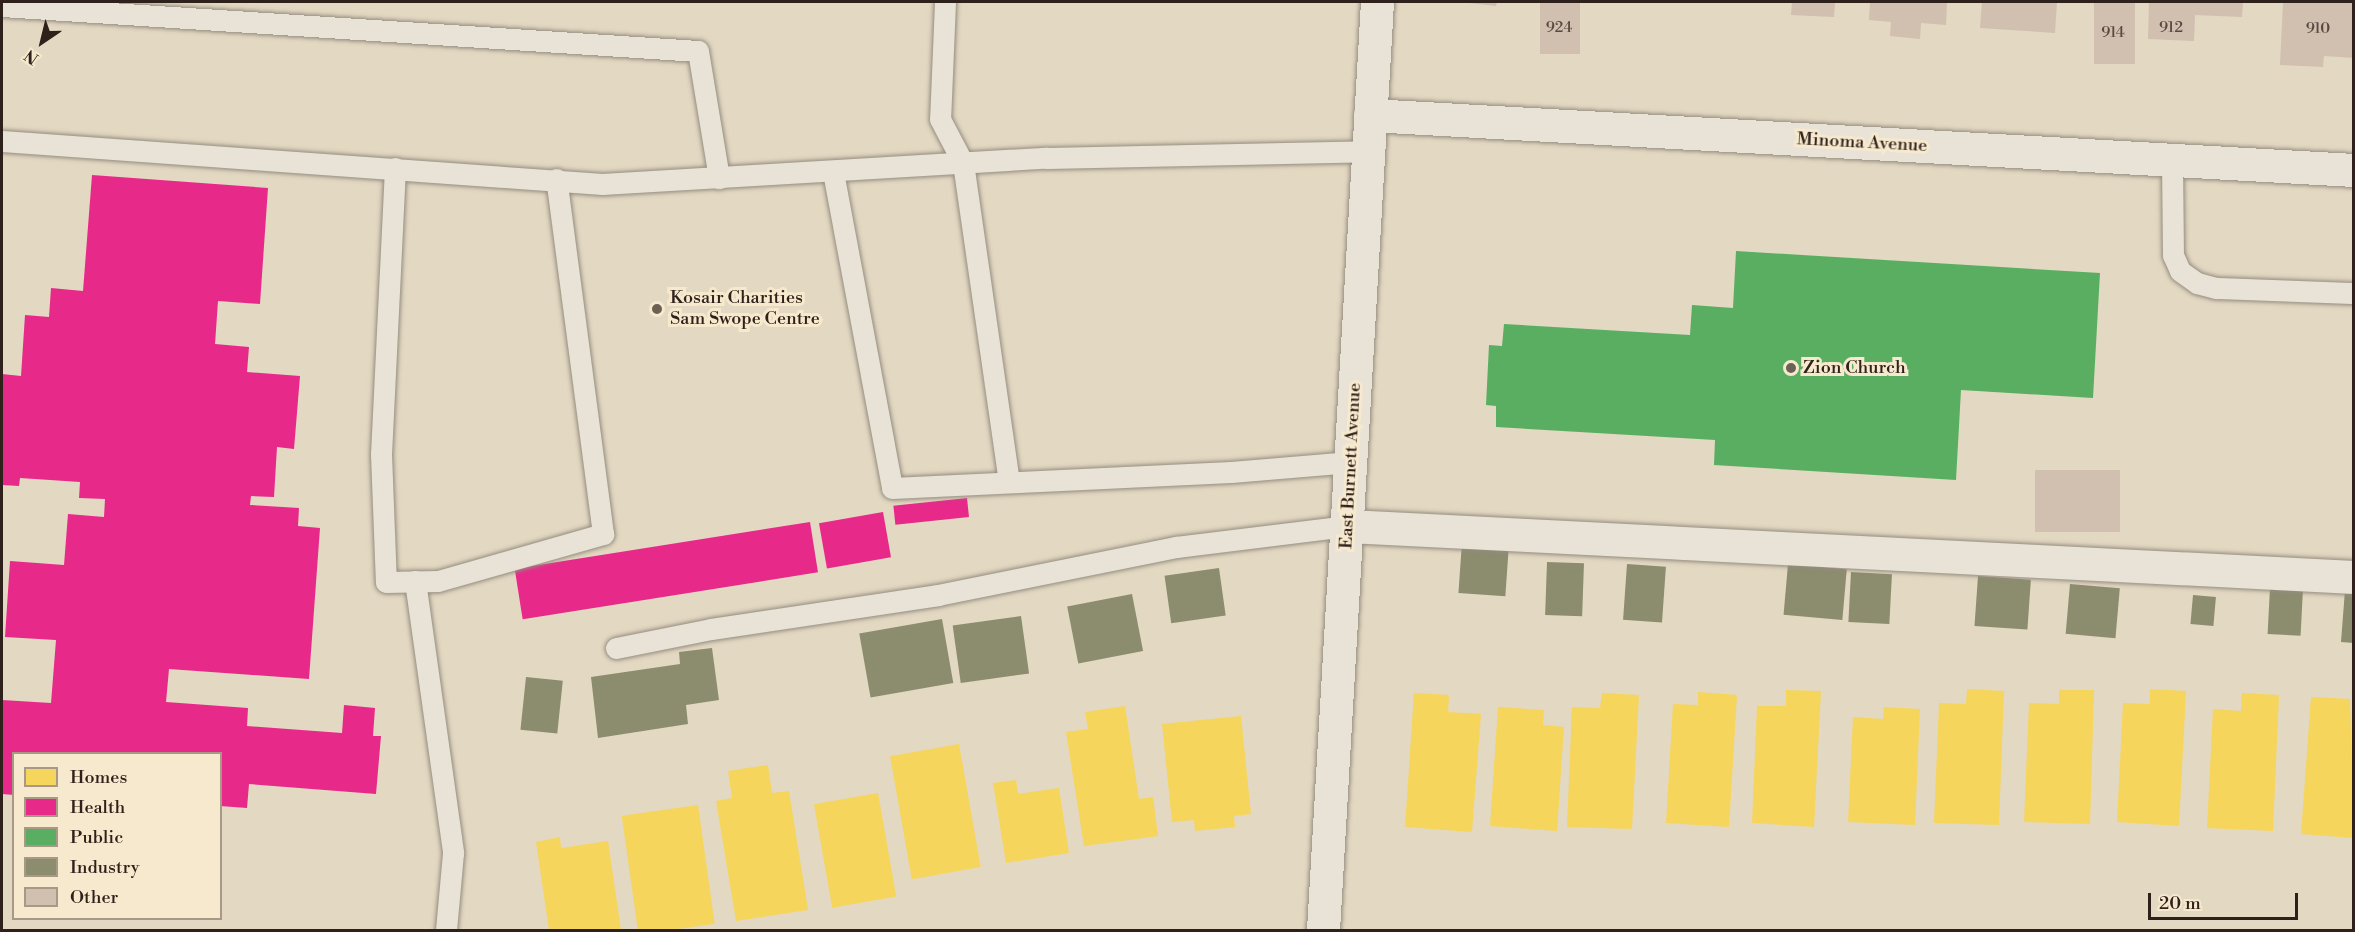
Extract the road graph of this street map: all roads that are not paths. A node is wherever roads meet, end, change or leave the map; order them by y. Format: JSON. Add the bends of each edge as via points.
{"nodes":[{"id":1,"x":945,"y":2,"type":"edge"},
{"id":2,"x":1377,"y":2,"type":"edge"},
{"id":3,"x":2,"y":6,"type":"edge"},
{"id":4,"x":1370,"y":115,"type":"junction"},
{"id":5,"x":2,"y":141,"type":"edge"},
{"id":6,"x":1369,"y":151,"type":"junction"},
{"id":7,"x":2172,"y":160,"type":"junction"},
{"id":8,"x":963,"y":163,"type":"junction"},
{"id":9,"x":394,"y":168,"type":"junction"},
{"id":10,"x":2354,"y":170,"type":"edge"},
{"id":11,"x":833,"y":172,"type":"junction"},
{"id":12,"x":718,"y":178,"type":"junction"},
{"id":13,"x":556,"y":179,"type":"junction"},
{"id":14,"x":2354,"y":293,"type":"edge"},
{"id":15,"x":1351,"y":462,"type":"junction"},
{"id":16,"x":1009,"y":482,"type":"junction"},
{"id":17,"x":1348,"y":526,"type":"junction"},
{"id":18,"x":2354,"y":577,"type":"edge"},
{"id":19,"x":405,"y":581,"type":"junction"},
{"id":20,"x":616,"y":648,"type":"dead end"},
{"id":21,"x":447,"y":930,"type":"edge"},
{"id":22,"x":1323,"y":930,"type":"edge"}],
"edges":[{"from":1,"to":8,"type":"lane","via":[[940,119]]},
{"from":2,"to":4,"type":"street","name":"East Burnett Avenue"},
{"from":3,"to":12,"type":"lane","via":[[698,51]]},
{"from":4,"to":6,"type":"street","name":"East Burnett Avenue"},
{"from":4,"to":7,"type":"street","name":"Minoma Avenue"},
{"from":5,"to":9,"type":"lane"},
{"from":6,"to":8,"type":"lane","via":[[1287,150]]},
{"from":6,"to":15,"type":"street","name":"East Burnett Avenue"},
{"from":7,"to":10,"type":"street","name":"Minoma Avenue"},
{"from":7,"to":14,"type":"lane","via":[[2173,255],[2180,271],[2197,283],[2216,288]]},
{"from":8,"to":11,"type":"lane"},
{"from":8,"to":16,"type":"lane"},
{"from":9,"to":13,"type":"lane"},
{"from":9,"to":19,"type":"lane","via":[[381,454],[386,582]]},
{"from":11,"to":12,"type":"lane"},
{"from":11,"to":16,"type":"lane","via":[[892,488]]},
{"from":12,"to":13,"type":"lane","via":[[603,184]]},
{"from":13,"to":19,"type":"lane","via":[[603,534],[438,582]]},
{"from":15,"to":16,"type":"lane"},
{"from":15,"to":17,"type":"street","name":"East Burnett Avenue"},
{"from":17,"to":18,"type":"street"},
{"from":17,"to":20,"type":"lane","via":[[1176,547],[938,595],[711,629]]},
{"from":17,"to":22,"type":"street","name":"East Burnett Avenue"},
{"from":19,"to":21,"type":"lane","via":[[453,853]]}]}
